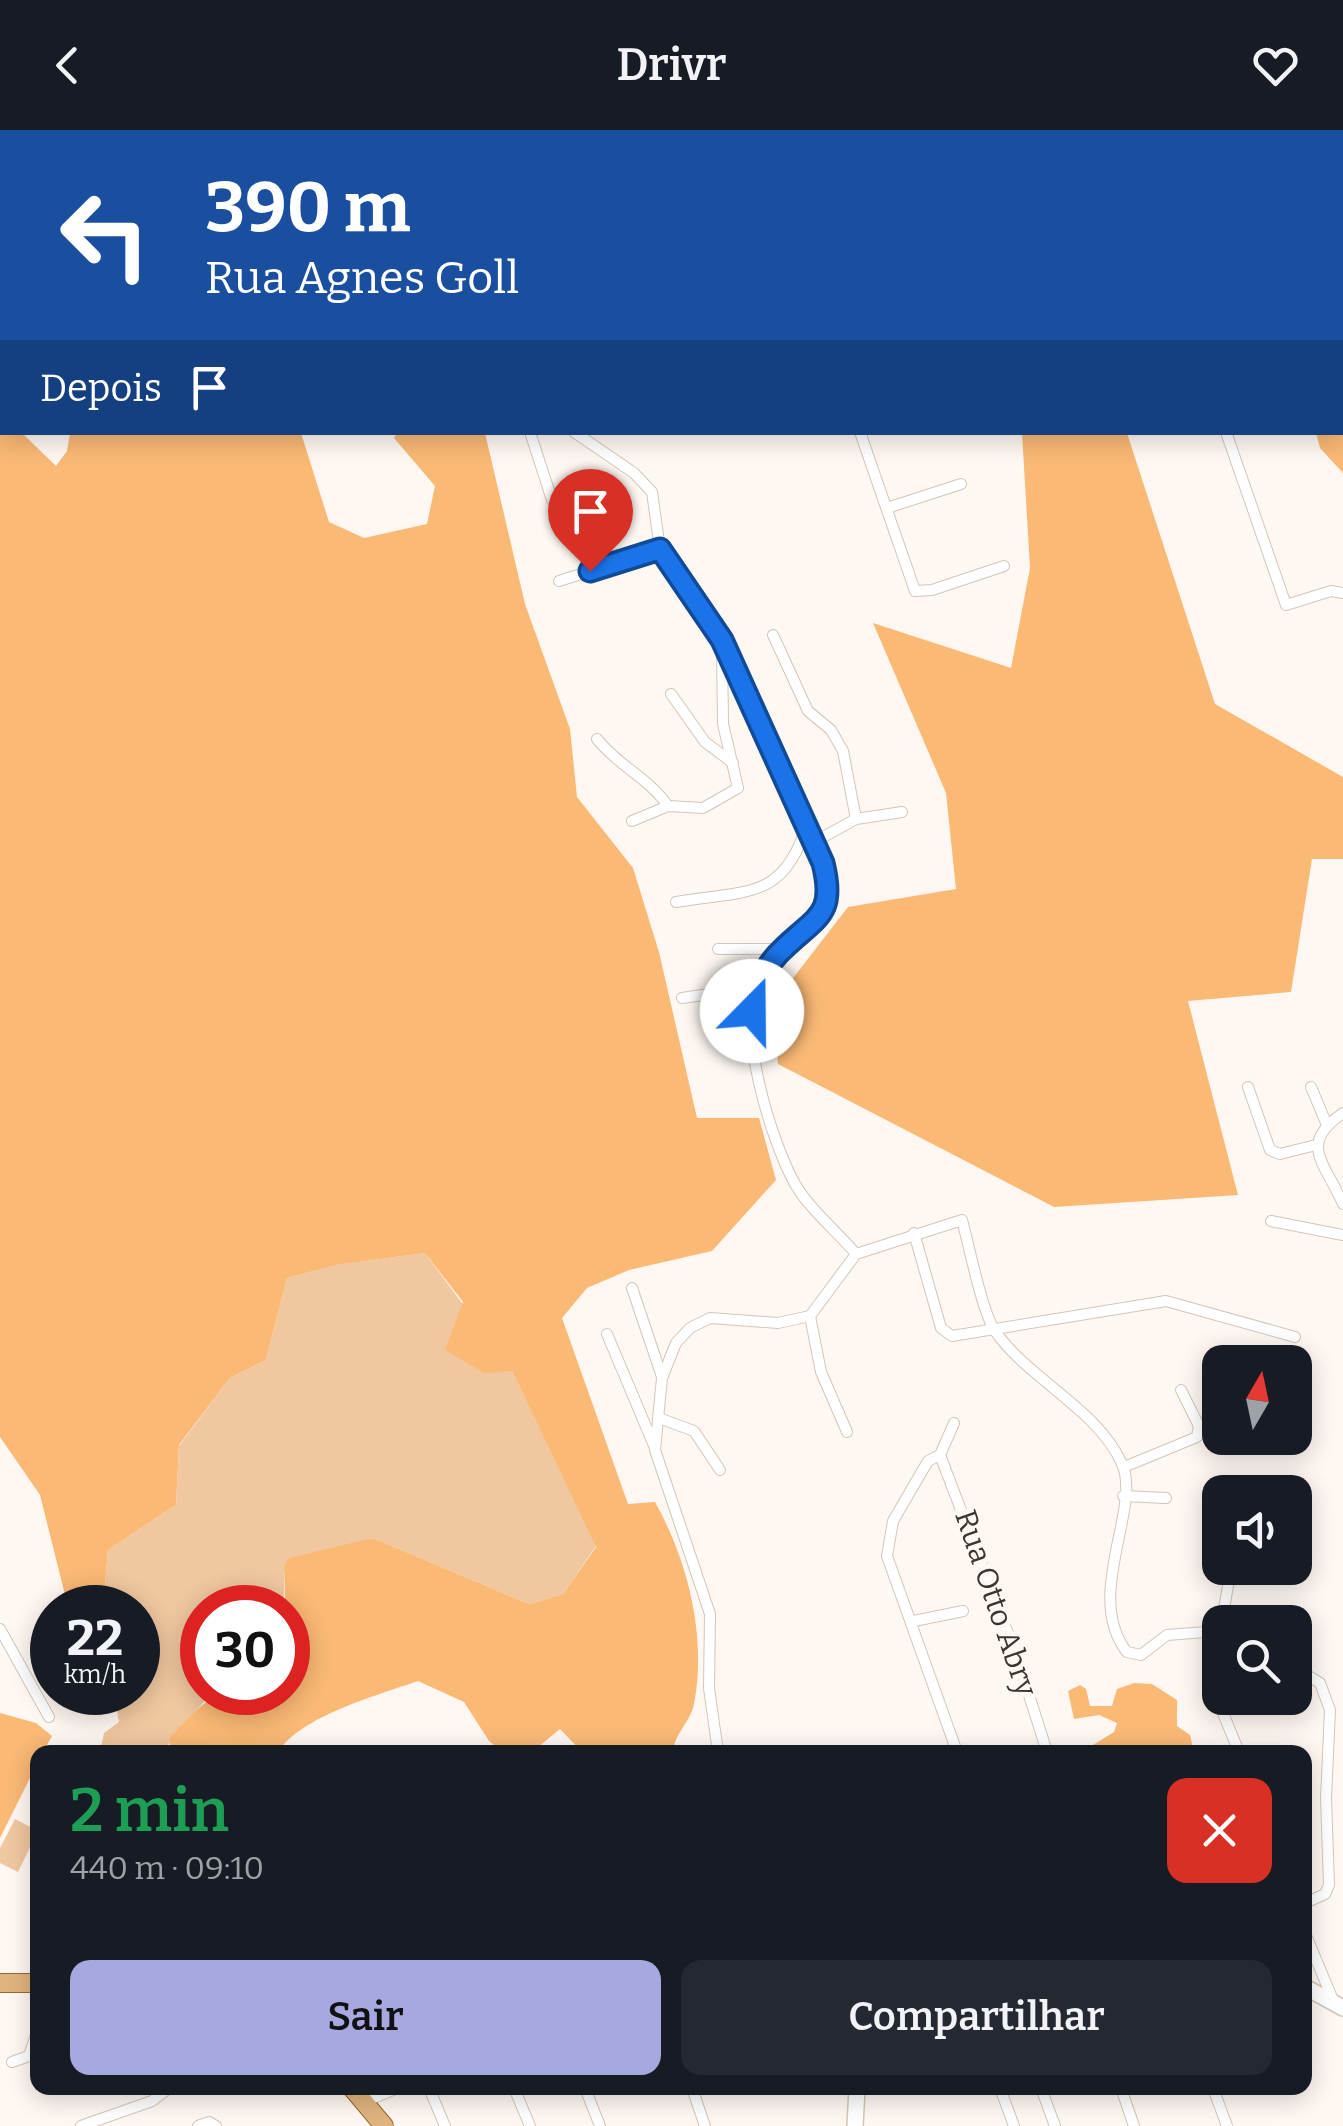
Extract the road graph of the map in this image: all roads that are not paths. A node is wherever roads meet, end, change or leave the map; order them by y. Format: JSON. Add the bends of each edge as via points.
{"nodes":[{"id":1,"x":531,"y":435,"type":"edge"},
{"id":2,"x":578,"y":435,"type":"edge"},
{"id":3,"x":861,"y":435,"type":"edge"},
{"id":4,"x":1227,"y":435,"type":"edge"},
{"id":5,"x":961,"y":484,"type":"dead end"},
{"id":6,"x":584,"y":493,"type":"dead end"},
{"id":7,"x":886,"y":508,"type":"junction"},
{"id":8,"x":660,"y":549,"type":"junction"},
{"id":9,"x":1004,"y":566,"type":"dead end"},
{"id":10,"x":559,"y":581,"type":"dead end"},
{"id":11,"x":1343,"y":593,"type":"edge"},
{"id":12,"x":773,"y":635,"type":"dead end"},
{"id":13,"x":722,"y":640,"type":"junction"},
{"id":14,"x":672,"y":694,"type":"dead end"},
{"id":15,"x":597,"y":739,"type":"dead end"},
{"id":16,"x":734,"y":763,"type":"junction"},
{"id":17,"x":668,"y":806,"type":"junction"},
{"id":18,"x":902,"y":812,"type":"dead end"},
{"id":19,"x":856,"y":820,"type":"junction"},
{"id":20,"x":632,"y":821,"type":"dead end"},
{"id":21,"x":807,"y":824,"type":"junction"},
{"id":22,"x":814,"y":842,"type":"junction"},
{"id":23,"x":676,"y":902,"type":"dead end"},
{"id":24,"x":718,"y":949,"type":"dead end"},
{"id":25,"x":782,"y":949,"type":"junction"},
{"id":26,"x":756,"y":987,"type":"junction"},
{"id":27,"x":682,"y":998,"type":"dead end"},
{"id":28,"x":1248,"y":1087,"type":"dead end"},
{"id":29,"x":1311,"y":1087,"type":"dead end"},
{"id":30,"x":1343,"y":1113,"type":"edge"},
{"id":31,"x":1327,"y":1125,"type":"junction"},
{"id":32,"x":1316,"y":1145,"type":"junction"},
{"id":33,"x":1343,"y":1204,"type":"edge"},
{"id":34,"x":1270,"y":1221,"type":"dead end"},
{"id":35,"x":914,"y":1233,"type":"junction"},
{"id":36,"x":1343,"y":1235,"type":"edge"},
{"id":37,"x":856,"y":1254,"type":"junction"},
{"id":38,"x":632,"y":1288,"type":"dead end"},
{"id":39,"x":810,"y":1316,"type":"junction"},
{"id":40,"x":993,"y":1329,"type":"junction"},
{"id":41,"x":608,"y":1334,"type":"dead end"},
{"id":42,"x":1295,"y":1337,"type":"dead end"},
{"id":43,"x":662,"y":1378,"type":"junction"},
{"id":44,"x":1181,"y":1390,"type":"dead end"},
{"id":45,"x":659,"y":1418,"type":"junction"},
{"id":46,"x":954,"y":1423,"type":"dead end"},
{"id":47,"x":847,"y":1432,"type":"dead end"},
{"id":48,"x":656,"y":1450,"type":"junction"},
{"id":49,"x":940,"y":1455,"type":"junction"},
{"id":50,"x":1124,"y":1467,"type":"junction"},
{"id":51,"x":720,"y":1470,"type":"dead end"},
{"id":52,"x":1123,"y":1496,"type":"junction"},
{"id":53,"x":1166,"y":1498,"type":"dead end"},
{"id":54,"x":1228,"y":1585,"type":"edge"},
{"id":55,"x":963,"y":1610,"type":"dead end"},
{"id":56,"x":914,"y":1622,"type":"junction"},
{"id":57,"x":0,"y":1629,"type":"edge"},
{"id":58,"x":1312,"y":1678,"type":"edge"},
{"id":59,"x":1330,"y":1710,"type":"junction"},
{"id":60,"x":1224,"y":1715,"type":"edge"},
{"id":61,"x":49,"y":1717,"type":"dead end"},
{"id":62,"x":1343,"y":1722,"type":"edge"},
{"id":63,"x":717,"y":1745,"type":"edge"},
{"id":64,"x":954,"y":1745,"type":"edge"},
{"id":65,"x":1046,"y":1745,"type":"edge"},
{"id":66,"x":1236,"y":1745,"type":"edge"},
{"id":67,"x":1312,"y":1900,"type":"edge"},
{"id":68,"x":1312,"y":1948,"type":"edge"},
{"id":69,"x":30,"y":1983,"type":"edge"},
{"id":70,"x":0,"y":1984,"type":"edge"},
{"id":71,"x":1312,"y":1991,"type":"edge"},
{"id":72,"x":1338,"y":2004,"type":"edge"},
{"id":73,"x":30,"y":2053,"type":"edge"},
{"id":74,"x":12,"y":2062,"type":"dead end"},
{"id":75,"x":160,"y":2095,"type":"edge"},
{"id":76,"x":360,"y":2095,"type":"edge"},
{"id":77,"x":432,"y":2095,"type":"edge"},
{"id":78,"x":517,"y":2095,"type":"edge"},
{"id":79,"x":587,"y":2095,"type":"edge"},
{"id":80,"x":694,"y":2095,"type":"edge"},
{"id":81,"x":1003,"y":2095,"type":"edge"},
{"id":82,"x":1044,"y":2095,"type":"edge"},
{"id":83,"x":1123,"y":2095,"type":"edge"},
{"id":84,"x":1216,"y":2095,"type":"edge"},
{"id":85,"x":857,"y":2118,"type":"edge"},
{"id":86,"x":82,"y":2126,"type":"edge"},
{"id":87,"x":198,"y":2126,"type":"edge"},
{"id":88,"x":216,"y":2126,"type":"edge"},
{"id":89,"x":384,"y":2126,"type":"edge"},
{"id":90,"x":445,"y":2126,"type":"edge"},
{"id":91,"x":530,"y":2126,"type":"edge"},
{"id":92,"x":600,"y":2126,"type":"edge"},
{"id":93,"x":705,"y":2126,"type":"edge"},
{"id":94,"x":866,"y":2126,"type":"edge"},
{"id":95,"x":1014,"y":2126,"type":"edge"},
{"id":96,"x":1055,"y":2126,"type":"edge"},
{"id":97,"x":1134,"y":2126,"type":"edge"},
{"id":98,"x":1227,"y":2126,"type":"edge"}],
"edges":[{"from":1,"to":6,"type":"street","via":[[552,500]]},
{"from":2,"to":8,"type":"street","via":[[646,484],[656,500]]},
{"from":3,"to":7,"type":"street"},
{"from":4,"to":11,"type":"street","via":[[1286,606]]},
{"from":5,"to":7,"type":"street"},
{"from":7,"to":9,"type":"street","via":[[915,590]]},
{"from":8,"to":10,"type":"street"},
{"from":8,"to":13,"type":"street"},
{"from":12,"to":19,"type":"street","via":[[808,711],[831,730],[842,751]]},
{"from":13,"to":16,"type":"street","via":[[723,724]]},
{"from":13,"to":21,"type":"street"},
{"from":14,"to":16,"type":"street","via":[[705,742]]},
{"from":15,"to":17,"type":"street"},
{"from":16,"to":17,"type":"street","via":[[740,783],[732,793],[703,808]]},
{"from":17,"to":20,"type":"street"},
{"from":18,"to":19,"type":"street"},
{"from":19,"to":22,"type":"street"},
{"from":21,"to":22,"type":"street"},
{"from":21,"to":23,"type":"street","via":[[796,858],[777,879]]},
{"from":22,"to":25,"type":"street","via":[[828,900],[809,930]]},
{"from":24,"to":25,"type":"street"},
{"from":25,"to":26,"type":"street"},
{"from":26,"to":27,"type":"street"},
{"from":26,"to":37,"type":"street","via":[[757,1076],[788,1167],[796,1186]]},
{"from":28,"to":32,"type":"street","via":[[1270,1150],[1280,1154]]},
{"from":29,"to":31,"type":"street"},
{"from":30,"to":31,"type":"street"},
{"from":31,"to":32,"type":"street"},
{"from":32,"to":33,"type":"street"},
{"from":34,"to":36,"type":"street"},
{"from":35,"to":37,"type":"street"},
{"from":35,"to":40,"type":"street","via":[[941,1328],[952,1336]]},
{"from":35,"to":40,"type":"street","via":[[962,1220]]},
{"from":37,"to":39,"type":"street"},
{"from":38,"to":43,"type":"street"},
{"from":39,"to":43,"type":"street","via":[[778,1323],[710,1318],[676,1344]]},
{"from":39,"to":47,"type":"street","via":[[821,1372]]},
{"from":40,"to":42,"type":"street","via":[[1166,1301]]},
{"from":40,"to":50,"type":"street","via":[[1105,1438]]},
{"from":41,"to":48,"type":"street"},
{"from":43,"to":45,"type":"street"},
{"from":44,"to":50,"type":"street","via":[[1198,1437]]},
{"from":45,"to":48,"type":"street"},
{"from":45,"to":51,"type":"street","via":[[694,1431]]},
{"from":46,"to":49,"type":"street"},
{"from":48,"to":63,"type":"street","via":[[710,1614]]},
{"from":49,"to":56,"type":"street","via":[[928,1461],[888,1534],[887,1556]]},
{"from":49,"to":65,"type":"street","name":"Rua Otto Abry"},
{"from":50,"to":52,"type":"street"},
{"from":52,"to":53,"type":"street"},
{"from":52,"to":54,"type":"street","via":[[1112,1618],[1126,1652],[1142,1655],[1168,1635],[1206,1632],[1222,1615]]},
{"from":55,"to":56,"type":"street"},
{"from":56,"to":64,"type":"street"},
{"from":57,"to":61,"type":"street"},
{"from":58,"to":59,"type":"street"},
{"from":59,"to":62,"type":"street"},
{"from":59,"to":67,"type":"street","via":[[1330,1885]]},
{"from":60,"to":66,"type":"street"},
{"from":68,"to":72,"type":"street"},
{"from":69,"to":70,"type":"main road"},
{"from":71,"to":72,"type":"main road"},
{"from":73,"to":74,"type":"street"},
{"from":75,"to":86,"type":"street"},
{"from":76,"to":89,"type":"main road"},
{"from":77,"to":90,"type":"street"},
{"from":78,"to":91,"type":"street"},
{"from":79,"to":92,"type":"street"},
{"from":80,"to":93,"type":"street"},
{"from":81,"to":95,"type":"street"},
{"from":82,"to":96,"type":"street"},
{"from":83,"to":97,"type":"street"},
{"from":84,"to":98,"type":"street"},
{"from":85,"to":94,"type":"street"},
{"from":87,"to":88,"type":"street"}]}
